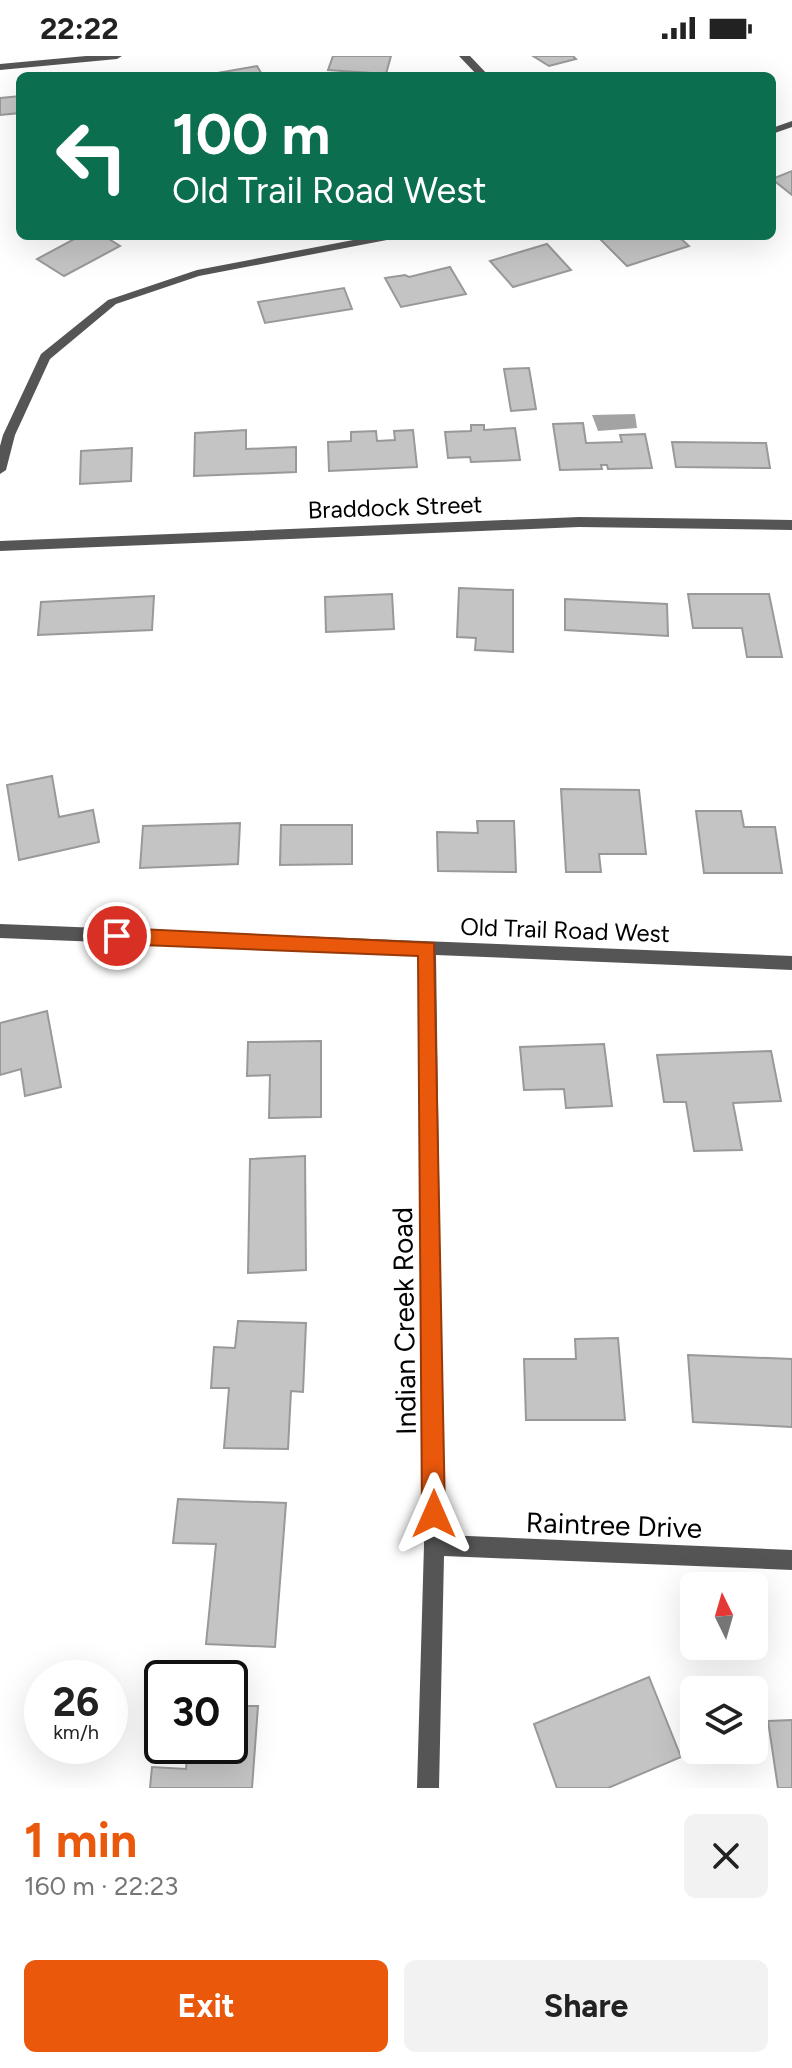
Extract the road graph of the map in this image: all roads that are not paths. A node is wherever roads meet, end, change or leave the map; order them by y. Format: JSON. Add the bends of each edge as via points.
{"nodes":[{"id":1,"x":117,"y":56,"type":"edge"},
{"id":2,"x":464,"y":56,"type":"edge"},
{"id":3,"x":0,"y":67,"type":"edge"},
{"id":4,"x":480,"y":72,"type":"edge"},
{"id":5,"x":371,"y":240,"type":"edge"},
{"id":6,"x":0,"y":470,"type":"edge"},
{"id":7,"x":792,"y":525,"type":"edge"},
{"id":8,"x":0,"y":546,"type":"edge"},
{"id":9,"x":0,"y":931,"type":"edge"},
{"id":10,"x":428,"y":949,"type":"junction"},
{"id":11,"x":792,"y":963,"type":"edge"},
{"id":12,"x":434,"y":1545,"type":"junction"},
{"id":13,"x":792,"y":1560,"type":"edge"},
{"id":14,"x":428,"y":1788,"type":"edge"}],
"edges":[{"from":1,"to":3,"type":"street"},
{"from":2,"to":4,"type":"street"},
{"from":5,"to":6,"type":"street","via":[[197,273],[112,302],[45,357],[9,435]]},
{"from":7,"to":8,"type":"street","name":"Braddock Street","via":[[579,522]]},
{"from":9,"to":10,"type":"street","name":"Old Trail Road West"},
{"from":10,"to":11,"type":"street","name":"Old Trail Road West"},
{"from":10,"to":12,"type":"street","name":"Indian Creek Road"},
{"from":12,"to":13,"type":"street","name":"Raintree Drive"},
{"from":12,"to":14,"type":"street","name":"Indian Creek Road"}]}
